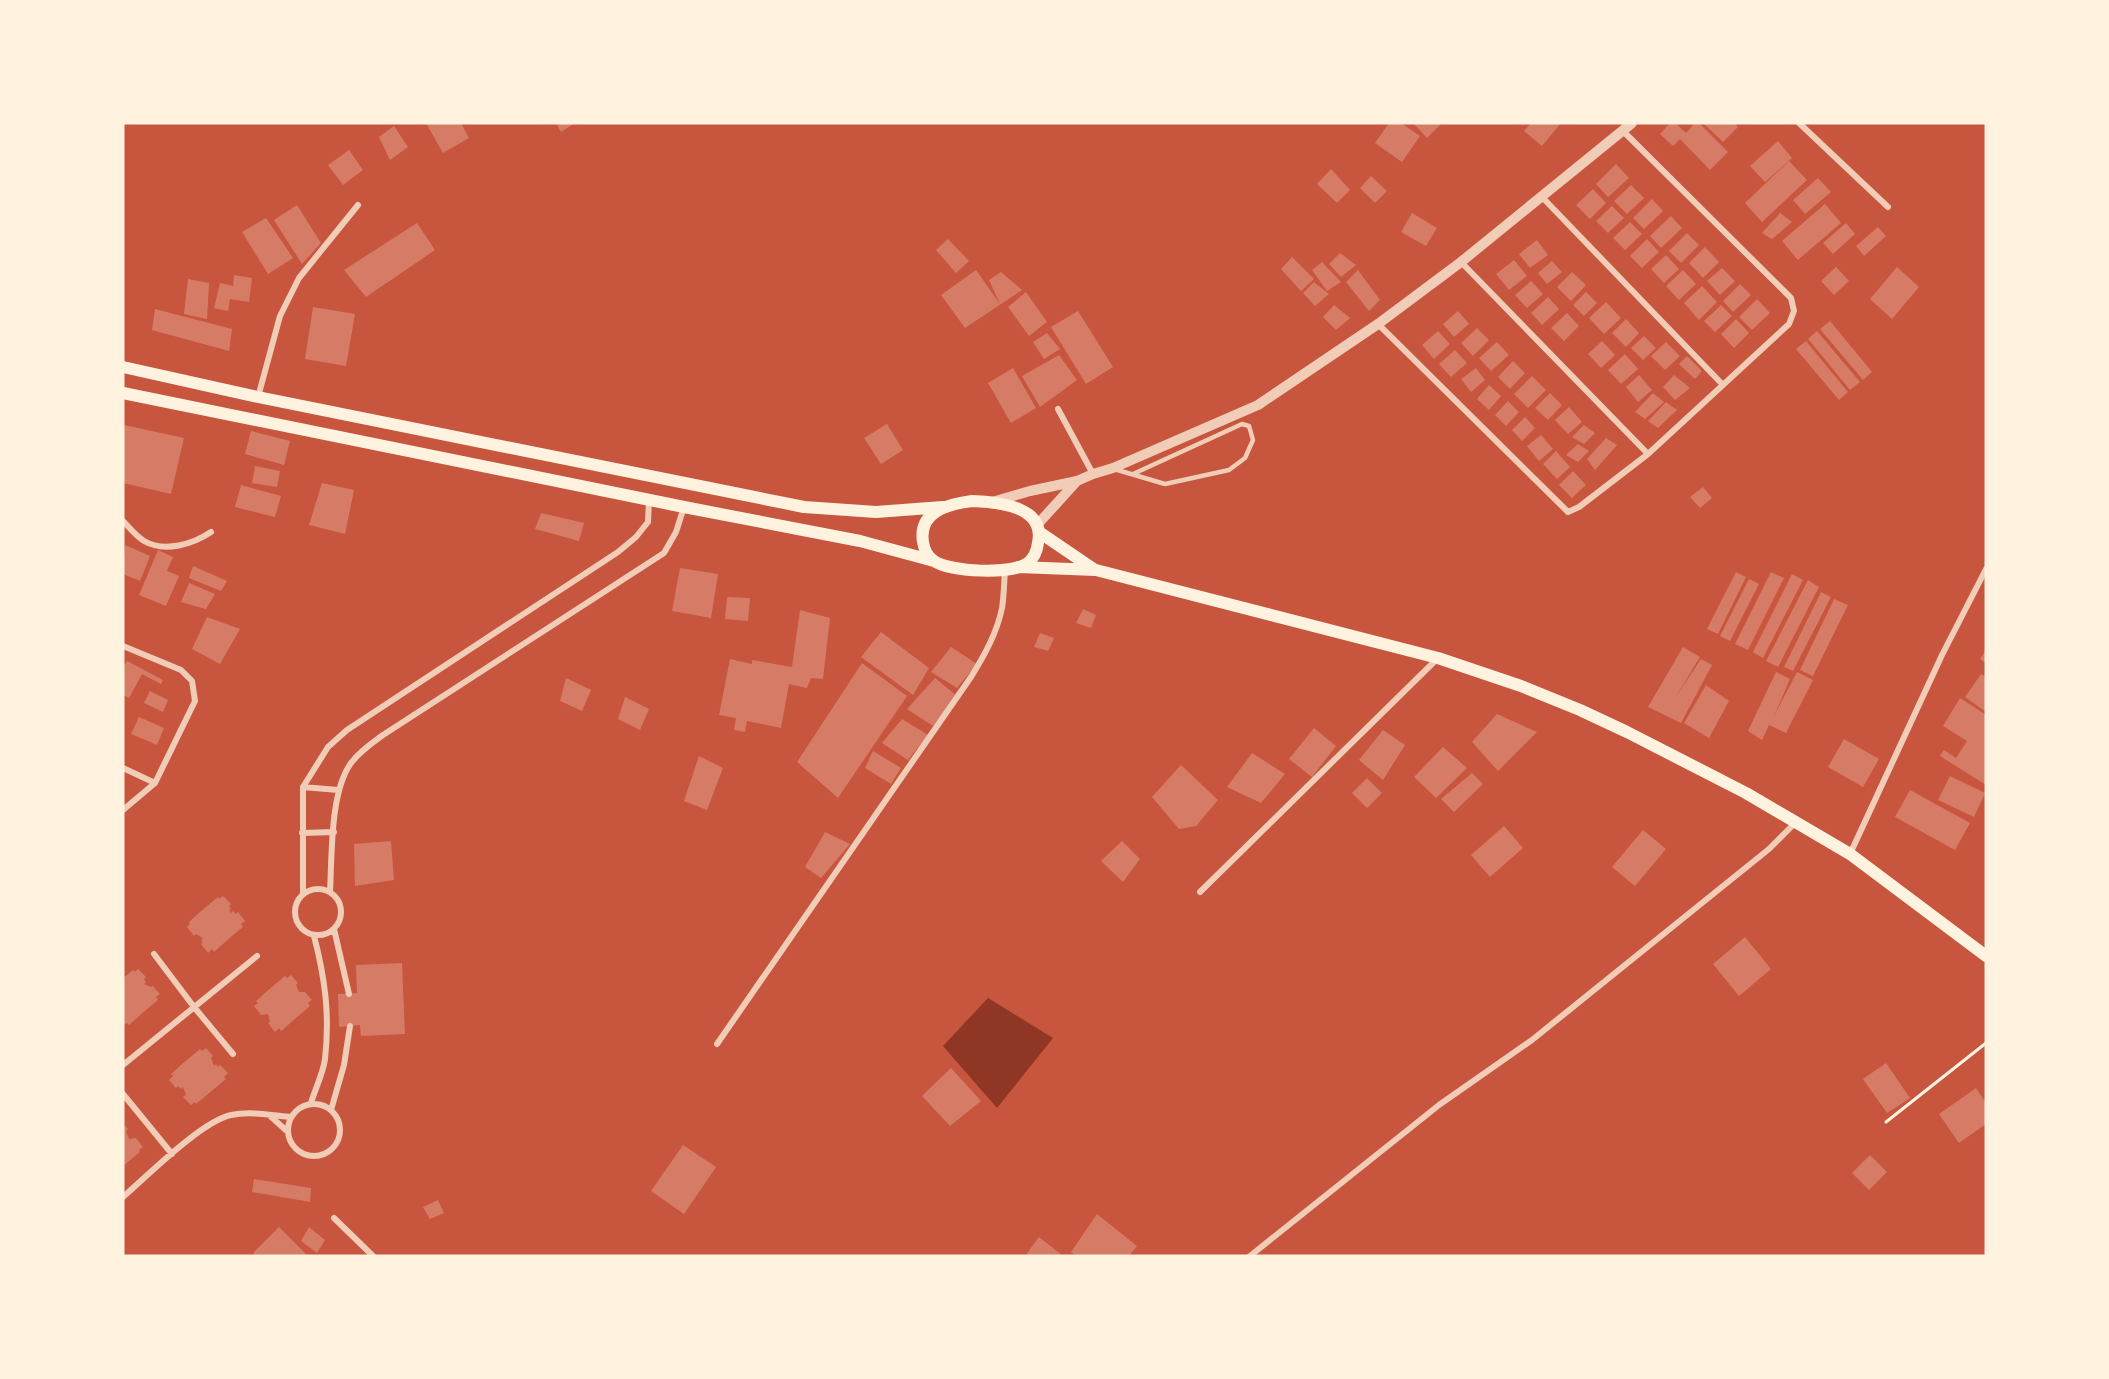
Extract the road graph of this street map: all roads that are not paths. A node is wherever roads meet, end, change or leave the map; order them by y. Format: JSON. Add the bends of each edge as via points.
{"nodes":[{"id":1,"x":1799,"y":123,"type":"edge"},
{"id":2,"x":1627,"y":127,"type":"edge"},
{"id":3,"x":1542,"y":197,"type":"junction"},
{"id":4,"x":358,"y":206,"type":"dead end"},
{"id":5,"x":1888,"y":207,"type":"dead end"},
{"id":6,"x":1461,"y":262,"type":"junction"},
{"id":7,"x":1378,"y":324,"type":"junction"},
{"id":8,"x":123,"y":367,"type":"edge"},
{"id":9,"x":1723,"y":386,"type":"junction"},
{"id":10,"x":123,"y":393,"type":"edge"},
{"id":11,"x":258,"y":397,"type":"junction"},
{"id":12,"x":1058,"y":410,"type":"dead end"},
{"id":13,"x":1648,"y":454,"type":"junction"},
{"id":14,"x":1113,"y":468,"type":"junction"},
{"id":15,"x":1093,"y":474,"type":"junction"},
{"id":16,"x":1133,"y":474,"type":"junction"},
{"id":17,"x":1077,"y":481,"type":"junction"},
{"id":18,"x":649,"y":500,"type":"junction"},
{"id":19,"x":992,"y":502,"type":"junction"},
{"id":20,"x":684,"y":507,"type":"junction"},
{"id":21,"x":943,"y":507,"type":"junction"},
{"id":22,"x":123,"y":521,"type":"edge"},
{"id":23,"x":1038,"y":529,"type":"junction"},
{"id":24,"x":212,"y":532,"type":"dead end"},
{"id":25,"x":934,"y":561,"type":"junction"},
{"id":26,"x":1018,"y":567,"type":"junction"},
{"id":27,"x":1986,"y":569,"type":"edge"},
{"id":28,"x":1005,"y":570,"type":"junction"},
{"id":29,"x":1096,"y":570,"type":"junction"},
{"id":30,"x":123,"y":646,"type":"edge"},
{"id":31,"x":1438,"y":657,"type":"junction"},
{"id":32,"x":123,"y":768,"type":"edge"},
{"id":33,"x":154,"y":783,"type":"junction"},
{"id":34,"x":303,"y":787,"type":"junction"},
{"id":35,"x":338,"y":790,"type":"junction"},
{"id":36,"x":123,"y":810,"type":"edge"},
{"id":37,"x":1796,"y":822,"type":"junction"},
{"id":38,"x":334,"y":832,"type":"junction"},
{"id":39,"x":302,"y":833,"type":"junction"},
{"id":40,"x":1850,"y":854,"type":"junction"},
{"id":41,"x":330,"y":892,"type":"junction"},
{"id":42,"x":1200,"y":892,"type":"dead end"},
{"id":43,"x":303,"y":893,"type":"junction"},
{"id":44,"x":334,"y":929,"type":"junction"},
{"id":45,"x":314,"y":936,"type":"junction"},
{"id":46,"x":154,"y":954,"type":"dead end"},
{"id":47,"x":257,"y":956,"type":"dead end"},
{"id":48,"x":1986,"y":956,"type":"edge"},
{"id":49,"x":349,"y":994,"type":"dead end"},
{"id":50,"x":194,"y":1007,"type":"junction"},
{"id":51,"x":350,"y":1026,"type":"dead end"},
{"id":52,"x":717,"y":1044,"type":"dead end"},
{"id":53,"x":233,"y":1054,"type":"dead end"},
{"id":54,"x":123,"y":1065,"type":"edge"},
{"id":55,"x":123,"y":1094,"type":"edge"},
{"id":56,"x":311,"y":1103,"type":"junction"},
{"id":57,"x":331,"y":1110,"type":"junction"},
{"id":58,"x":268,"y":1115,"type":"junction"},
{"id":59,"x":291,"y":1117,"type":"junction"},
{"id":60,"x":288,"y":1132,"type":"junction"},
{"id":61,"x":172,"y":1154,"type":"junction"},
{"id":62,"x":123,"y":1197,"type":"edge"},
{"id":63,"x":334,"y":1218,"type":"dead end"},
{"id":64,"x":373,"y":1256,"type":"edge"},
{"id":65,"x":1250,"y":1256,"type":"edge"}],
"edges":[{"from":1,"to":5,"type":"street"},
{"from":2,"to":3,"type":"street"},
{"from":2,"to":9,"type":"street","via":[[1791,298],[1794,311],[1789,324]]},
{"from":3,"to":6,"type":"street"},
{"from":3,"to":9,"type":"street"},
{"from":4,"to":11,"type":"street","via":[[299,279],[280,316]]},
{"from":6,"to":7,"type":"street"},
{"from":6,"to":13,"type":"street"},
{"from":7,"to":13,"type":"street","via":[[1568,512]]},
{"from":7,"to":14,"type":"street","via":[[1258,405]]},
{"from":8,"to":11,"type":"main road"},
{"from":9,"to":13,"type":"street"},
{"from":10,"to":18,"type":"main road"},
{"from":11,"to":21,"type":"main road","via":[[804,507],[876,512]]},
{"from":12,"to":15,"type":"street"},
{"from":14,"to":15,"type":"street"},
{"from":14,"to":16,"type":"lane"},
{"from":15,"to":17,"type":"street"},
{"from":16,"to":16,"type":"lane","via":[[1164,484],[1229,470],[1245,458],[1253,440],[1250,426],[1242,424]]},
{"from":17,"to":19,"type":"street"},
{"from":17,"to":23,"type":"street"},
{"from":18,"to":20,"type":"main road"},
{"from":18,"to":34,"type":"street","via":[[648,522],[627,545],[347,730],[328,747]]},
{"from":19,"to":21,"type":"main road","via":[[972,501]]},
{"from":19,"to":23,"type":"main road","via":[[1021,509]]},
{"from":20,"to":25,"type":"main road","via":[[860,541]]},
{"from":20,"to":35,"type":"street","via":[[664,553],[374,742],[351,764]]},
{"from":21,"to":25,"type":"main road","via":[[926,519],[922,530],[927,554]]},
{"from":22,"to":24,"type":"street","via":[[152,544],[183,546]]},
{"from":23,"to":26,"type":"main road","via":[[1036,552]]},
{"from":23,"to":29,"type":"main road"},
{"from":25,"to":28,"type":"main road","via":[[953,567]]},
{"from":26,"to":28,"type":"main road"},
{"from":26,"to":29,"type":"main road"},
{"from":27,"to":40,"type":"street"},
{"from":28,"to":52,"type":"street","via":[[1002,608],[986,652],[971,677]]},
{"from":29,"to":31,"type":"main road"},
{"from":30,"to":33,"type":"street","via":[[181,670],[192,681],[195,701]]},
{"from":31,"to":37,"type":"main road","via":[[1581,710]]},
{"from":31,"to":42,"type":"street"},
{"from":32,"to":33,"type":"street"},
{"from":33,"to":36,"type":"street"},
{"from":34,"to":35,"type":"street"},
{"from":34,"to":39,"type":"street"},
{"from":35,"to":38,"type":"street"},
{"from":37,"to":40,"type":"main road"},
{"from":37,"to":65,"type":"street","via":[[1769,849],[1532,1040],[1439,1106]]},
{"from":38,"to":39,"type":"street"},
{"from":38,"to":41,"type":"street"},
{"from":39,"to":43,"type":"street"},
{"from":40,"to":48,"type":"main road"},
{"from":41,"to":43,"type":"street","via":[[312,889]]},
{"from":41,"to":44,"type":"street","via":[[341,909]]},
{"from":43,"to":45,"type":"street","via":[[294,912],[303,931]]},
{"from":44,"to":45,"type":"street"},
{"from":44,"to":49,"type":"street"},
{"from":45,"to":56,"type":"street","via":[[324,974],[328,1014],[324,1061]]},
{"from":46,"to":50,"type":"street"},
{"from":47,"to":50,"type":"street"},
{"from":50,"to":53,"type":"street"},
{"from":50,"to":54,"type":"street"},
{"from":51,"to":57,"type":"street"},
{"from":55,"to":61,"type":"street"},
{"from":56,"to":57,"type":"street"},
{"from":56,"to":59,"type":"street"},
{"from":57,"to":60,"type":"street","via":[[339,1120],[340,1133],[336,1145],[326,1153],[302,1153],[292,1144]]},
{"from":58,"to":59,"type":"street"},
{"from":58,"to":60,"type":"street"},
{"from":58,"to":61,"type":"street","via":[[230,1115],[214,1121]]},
{"from":59,"to":60,"type":"street"},
{"from":61,"to":62,"type":"street"},
{"from":63,"to":64,"type":"street"}]}
